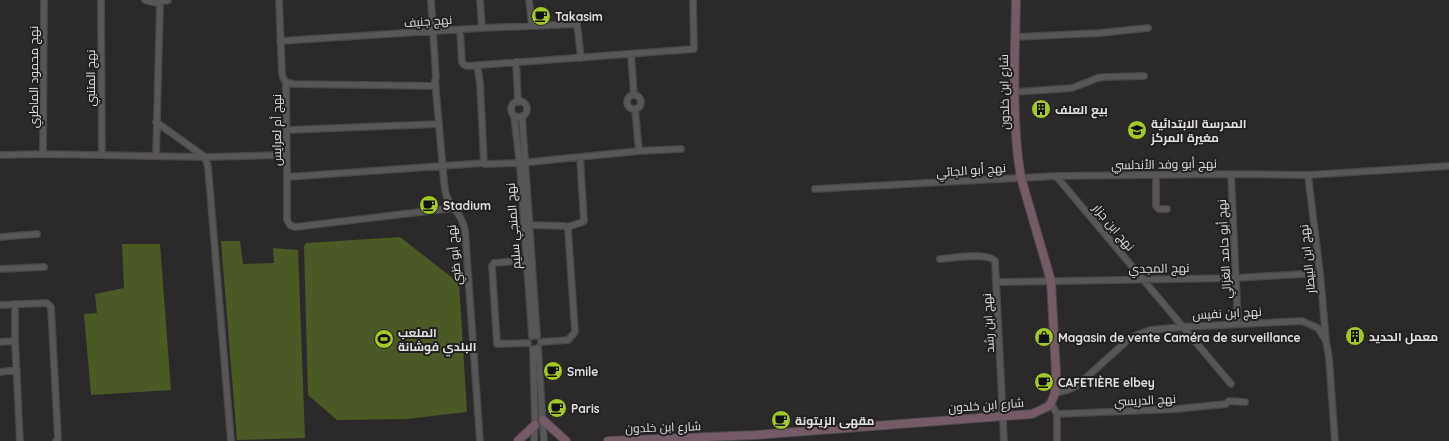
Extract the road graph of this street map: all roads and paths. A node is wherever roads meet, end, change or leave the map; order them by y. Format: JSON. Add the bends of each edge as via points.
{"nodes":[{"id":1,"x":44,"y":0,"type":"edge"},
{"id":2,"x":101,"y":0,"type":"edge"},
{"id":3,"x":145,"y":0,"type":"edge"},
{"id":4,"x":168,"y":0,"type":"edge"},
{"id":5,"x":279,"y":0,"type":"edge"},
{"id":6,"x":431,"y":0,"type":"edge"},
{"id":7,"x":480,"y":0,"type":"edge"},
{"id":8,"x":529,"y":0,"type":"edge"},
{"id":9,"x":693,"y":0,"type":"edge"},
{"id":10,"x":1016,"y":0,"type":"edge"},
{"id":11,"x":160,"y":2,"type":"junction"},
{"id":12,"x":532,"y":26,"type":"junction"},
{"id":13,"x":482,"y":28,"type":"junction"},
{"id":14,"x":1148,"y":28,"type":"dead end"},
{"id":15,"x":460,"y":30,"type":"junction"},
{"id":16,"x":433,"y":32,"type":"junction"},
{"id":17,"x":1016,"y":37,"type":"junction"},
{"id":18,"x":280,"y":41,"type":"junction"},
{"id":19,"x":631,"y":55,"type":"junction"},
{"id":20,"x":581,"y":58,"type":"junction"},
{"id":21,"x":516,"y":62,"type":"junction"},
{"id":22,"x":477,"y":65,"type":"junction"},
{"id":23,"x":1144,"y":76,"type":"dead end"},
{"id":24,"x":286,"y":83,"type":"junction"},
{"id":25,"x":436,"y":86,"type":"junction"},
{"id":26,"x":1015,"y":92,"type":"junction"},
{"id":27,"x":634,"y":95,"type":"junction"},
{"id":28,"x":518,"y":102,"type":"junction"},
{"id":29,"x":634,"y":109,"type":"junction"},
{"id":30,"x":514,"y":116,"type":"junction"},
{"id":31,"x":522,"y":116,"type":"junction"},
{"id":32,"x":156,"y":122,"type":"junction"},
{"id":33,"x":439,"y":124,"type":"junction"},
{"id":34,"x":286,"y":130,"type":"junction"},
{"id":35,"x":681,"y":149,"type":"dead end"},
{"id":36,"x":639,"y":151,"type":"junction"},
{"id":37,"x":43,"y":154,"type":"junction"},
{"id":38,"x":0,"y":155,"type":"edge"},
{"id":39,"x":102,"y":155,"type":"junction"},
{"id":40,"x":156,"y":156,"type":"junction"},
{"id":41,"x":287,"y":156,"type":"junction"},
{"id":42,"x":205,"y":157,"type":"junction"},
{"id":43,"x":580,"y":157,"type":"junction"},
{"id":44,"x":484,"y":163,"type":"junction"},
{"id":45,"x":523,"y":163,"type":"junction"},
{"id":46,"x":1449,"y":166,"type":"edge"},
{"id":47,"x":442,"y":167,"type":"junction"},
{"id":48,"x":1231,"y":174,"type":"junction"},
{"id":49,"x":1156,"y":175,"type":"junction"},
{"id":50,"x":1308,"y":175,"type":"junction"},
{"id":51,"x":1056,"y":176,"type":"junction"},
{"id":52,"x":287,"y":177,"type":"junction"},
{"id":53,"x":1021,"y":178,"type":"junction"},
{"id":54,"x":815,"y":189,"type":"dead end"},
{"id":55,"x":454,"y":208,"type":"junction"},
{"id":56,"x":1167,"y":209,"type":"dead end"},
{"id":57,"x":530,"y":226,"type":"junction"},
{"id":58,"x":567,"y":227,"type":"junction"},
{"id":59,"x":37,"y":234,"type":"dead end"},
{"id":60,"x":0,"y":236,"type":"edge"},
{"id":61,"x":940,"y":259,"type":"dead end"},
{"id":62,"x":533,"y":260,"type":"junction"},
{"id":63,"x":526,"y":261,"type":"junction"},
{"id":64,"x":44,"y":267,"type":"dead end"},
{"id":65,"x":0,"y":269,"type":"edge"},
{"id":66,"x":1320,"y":273,"type":"junction"},
{"id":67,"x":1236,"y":278,"type":"junction"},
{"id":68,"x":1144,"y":279,"type":"junction"},
{"id":69,"x":1051,"y":281,"type":"junction"},
{"id":70,"x":997,"y":282,"type":"junction"},
{"id":71,"x":15,"y":304,"type":"junction"},
{"id":72,"x":0,"y":305,"type":"edge"},
{"id":73,"x":1238,"y":324,"type":"junction"},
{"id":74,"x":1183,"y":327,"type":"junction"},
{"id":75,"x":534,"y":336,"type":"junction"},
{"id":76,"x":15,"y":341,"type":"junction"},
{"id":77,"x":1326,"y":341,"type":"junction"},
{"id":78,"x":0,"y":342,"type":"edge"},
{"id":79,"x":528,"y":342,"type":"junction"},
{"id":80,"x":542,"y":342,"type":"junction"},
{"id":81,"x":535,"y":348,"type":"junction"},
{"id":82,"x":17,"y":370,"type":"junction"},
{"id":83,"x":0,"y":372,"type":"edge"},
{"id":84,"x":1231,"y":384,"type":"dead end"},
{"id":85,"x":1055,"y":393,"type":"junction"},
{"id":86,"x":1245,"y":402,"type":"dead end"},
{"id":87,"x":1051,"y":403,"type":"junction"},
{"id":88,"x":1057,"y":414,"type":"junction"},
{"id":89,"x":1003,"y":415,"type":"junction"},
{"id":90,"x":543,"y":420,"type":"junction"},
{"id":91,"x":535,"y":425,"type":"junction"},
{"id":92,"x":756,"y":438,"type":"edge"},
{"id":93,"x":20,"y":441,"type":"edge"},
{"id":94,"x":56,"y":441,"type":"edge"},
{"id":95,"x":231,"y":441,"type":"edge"},
{"id":96,"x":480,"y":441,"type":"edge"},
{"id":97,"x":518,"y":441,"type":"edge"},
{"id":98,"x":534,"y":441,"type":"edge"},
{"id":99,"x":544,"y":441,"type":"edge"},
{"id":100,"x":566,"y":441,"type":"edge"},
{"id":101,"x":608,"y":441,"type":"edge"},
{"id":102,"x":1004,"y":441,"type":"edge"},
{"id":103,"x":1057,"y":441,"type":"edge"},
{"id":104,"x":1335,"y":441,"type":"edge"}],
"edges":[{"from":1,"to":37,"type":"street","name":"نهج محمود الماطري"},
{"from":2,"to":39,"type":"street","name":"نهج المتنبي"},
{"from":3,"to":11,"type":"street"},
{"from":4,"to":11,"type":"street"},
{"from":5,"to":18,"type":"street","name":"نهج أم لعرايس"},
{"from":6,"to":16,"type":"street","name":"نهج أبو ظبي"},
{"from":7,"to":13,"type":"street"},
{"from":8,"to":12,"type":"street"},
{"from":9,"to":19,"type":"street","via":[[694,49]]},
{"from":10,"to":17,"type":"street","name":"شارع ابن خلدون"},
{"from":11,"to":32,"type":"street"},
{"from":12,"to":13,"type":"street","name":"نهج جنيف"},
{"from":12,"to":20,"type":"street","name":"نهج جنيف","via":[[577,24]]},
{"from":13,"to":15,"type":"street","name":"نهج جنيف"},
{"from":14,"to":17,"type":"street"},
{"from":15,"to":16,"type":"street","name":"نهج جنيف"},
{"from":15,"to":22,"type":"street","via":[[463,64]]},
{"from":16,"to":18,"type":"street","name":"نهج جنيف"},
{"from":16,"to":25,"type":"street","name":"نهج أبو ظبي"},
{"from":17,"to":26,"type":"street","name":"شارع ابن خلدون"},
{"from":18,"to":24,"type":"street","name":"نهج أم لعرايس","via":[[282,73]]},
{"from":19,"to":20,"type":"street"},
{"from":19,"to":27,"type":"street"},
{"from":20,"to":21,"type":"street"},
{"from":21,"to":22,"type":"street"},
{"from":21,"to":28,"type":"street"},
{"from":22,"to":44,"type":"street"},
{"from":23,"to":26,"type":"street","via":[[1105,77],[1072,88]]},
{"from":24,"to":25,"type":"street","name":"نهج أم لعرايس"},
{"from":24,"to":34,"type":"street","name":"نهج أم لعرايس"},
{"from":25,"to":33,"type":"street","name":"نهج أبو ظبي"},
{"from":26,"to":53,"type":"street","name":"شارع ابن خلدون"},
{"from":27,"to":29,"type":"street","via":[[641,101]]},
{"from":27,"to":29,"type":"street","via":[[629,97],[627,102]]},
{"from":28,"to":30,"type":"street","via":[[513,104],[511,109]]},
{"from":28,"to":31,"type":"street","via":[[526,107],[526,112]]},
{"from":29,"to":36,"type":"street"},
{"from":30,"to":31,"type":"street"},
{"from":30,"to":45,"type":"street","name":"نهج المنجي سليم"},
{"from":31,"to":45,"type":"street","name":"نهج المنجي سليم"},
{"from":32,"to":40,"type":"street"},
{"from":32,"to":42,"type":"street"},
{"from":33,"to":34,"type":"street"},
{"from":33,"to":47,"type":"street","name":"نهج أبو ظبي"},
{"from":34,"to":41,"type":"street","name":"نهج أم لعرايس"},
{"from":35,"to":36,"type":"street"},
{"from":36,"to":43,"type":"street"},
{"from":37,"to":38,"type":"street"},
{"from":37,"to":39,"type":"street"},
{"from":39,"to":40,"type":"street"},
{"from":40,"to":42,"type":"street"},
{"from":41,"to":42,"type":"street"},
{"from":41,"to":52,"type":"street","name":"نهج أم لعرايس"},
{"from":42,"to":95,"type":"street","via":[[208,167]]},
{"from":43,"to":45,"type":"street"},
{"from":43,"to":58,"type":"street","via":[[584,221]]},
{"from":44,"to":45,"type":"street"},
{"from":44,"to":47,"type":"street"},
{"from":45,"to":57,"type":"street","name":"نهج المنجي سليم"},
{"from":45,"to":63,"type":"street","name":"نهج المنجي سليم"},
{"from":46,"to":50,"type":"street","name":"نهج أبو وفد الأندلسي"},
{"from":47,"to":52,"type":"street"},
{"from":47,"to":55,"type":"street","name":"نهج أبو ظبي","via":[[446,194]]},
{"from":48,"to":49,"type":"street","name":"نهج أبو وفد الأندلسي"},
{"from":48,"to":50,"type":"street","name":"نهج أبو وفد الأندلسي"},
{"from":48,"to":67,"type":"street","name":"نهج أبو حامد الغزالي"},
{"from":49,"to":51,"type":"street","name":"نهج أبو وفد الأندلسي"},
{"from":49,"to":56,"type":"street","via":[[1156,206]]},
{"from":50,"to":66,"type":"street","name":"نهج ابن البيطار"},
{"from":51,"to":53,"type":"street","name":"نهج أبو وفد الأندلسي"},
{"from":51,"to":68,"type":"street","name":"نهج ابن جزار"},
{"from":52,"to":55,"type":"street","name":"نهج أم لعرايس","via":[[287,220],[295,227]]},
{"from":53,"to":54,"type":"street","name":"نهج أبو الجائي"},
{"from":53,"to":69,"type":"street","name":"شارع ابن خلدون"},
{"from":55,"to":96,"type":"street","name":"نهج أبو ظبي","via":[[463,221],[465,230]]},
{"from":57,"to":58,"type":"street"},
{"from":57,"to":62,"type":"street","name":"نهج المنجي سليم"},
{"from":58,"to":80,"type":"street","via":[[575,332],[568,340]]},
{"from":59,"to":60,"type":"street"},
{"from":61,"to":70,"type":"street","name":"نهج ابن رشد","via":[[991,257],[995,261]]},
{"from":62,"to":63,"type":"street"},
{"from":62,"to":75,"type":"street","name":"نهج المنجي سليم"},
{"from":63,"to":75,"type":"street","name":"نهج المنجي سليم"},
{"from":63,"to":79,"type":"street","via":[[494,263],[492,266],[497,344]]},
{"from":64,"to":65,"type":"street"},
{"from":66,"to":67,"type":"street","name":"نهج المجدي"},
{"from":66,"to":77,"type":"street","name":"نهج ابن البيطار"},
{"from":67,"to":68,"type":"street","name":"نهج المجدي"},
{"from":67,"to":73,"type":"street","name":"نهج أبو حامد الغزالي"},
{"from":68,"to":69,"type":"street","name":"نهج المجدي"},
{"from":68,"to":74,"type":"street","name":"نهج ابن جزار"},
{"from":69,"to":70,"type":"street","name":"نهج المجدي"},
{"from":69,"to":85,"type":"street","name":"شارع ابن خلدون"},
{"from":70,"to":89,"type":"street","name":"نهج ابن رشد"},
{"from":71,"to":72,"type":"street"},
{"from":71,"to":76,"type":"street"},
{"from":71,"to":94,"type":"street","via":[[47,303],[51,307],[58,440]]},
{"from":73,"to":74,"type":"street","name":"نهج ابن نفيس"},
{"from":73,"to":77,"type":"street","name":"نهج ابن نفيس","via":[[1302,321],[1318,328]]},
{"from":74,"to":84,"type":"street","name":"نهج ابن جزار"},
{"from":74,"to":85,"type":"street","name":"نهج ابن نفيس","via":[[1150,330],[1130,338],[1076,386]]},
{"from":75,"to":79,"type":"street"},
{"from":75,"to":80,"type":"street","via":[[539,337]]},
{"from":76,"to":78,"type":"street"},
{"from":76,"to":82,"type":"street"},
{"from":77,"to":104,"type":"street"},
{"from":79,"to":81,"type":"street","via":[[530,347]]},
{"from":80,"to":81,"type":"street"},
{"from":81,"to":90,"type":"street"},
{"from":81,"to":91,"type":"street"},
{"from":82,"to":83,"type":"street"},
{"from":82,"to":93,"type":"street"},
{"from":85,"to":87,"type":"street","name":"شارع ابن خلدون"},
{"from":86,"to":88,"type":"street","name":"نهج الدريسي","via":[[1229,401],[1226,404],[1176,409]]},
{"from":87,"to":88,"type":"street"},
{"from":87,"to":89,"type":"street","name":"شارع ابن خلدون","via":[[1032,414]]},
{"from":88,"to":103,"type":"street"},
{"from":89,"to":92,"type":"street","name":"شارع ابن خلدون"},
{"from":89,"to":102,"type":"street","name":"نهج ابن رشد"},
{"from":90,"to":99,"type":"street"},
{"from":90,"to":100,"type":"street"},
{"from":91,"to":97,"type":"street"},
{"from":91,"to":98,"type":"street"},
{"from":92,"to":101,"type":"street","name":"شارع ابن خلدون"}]}
